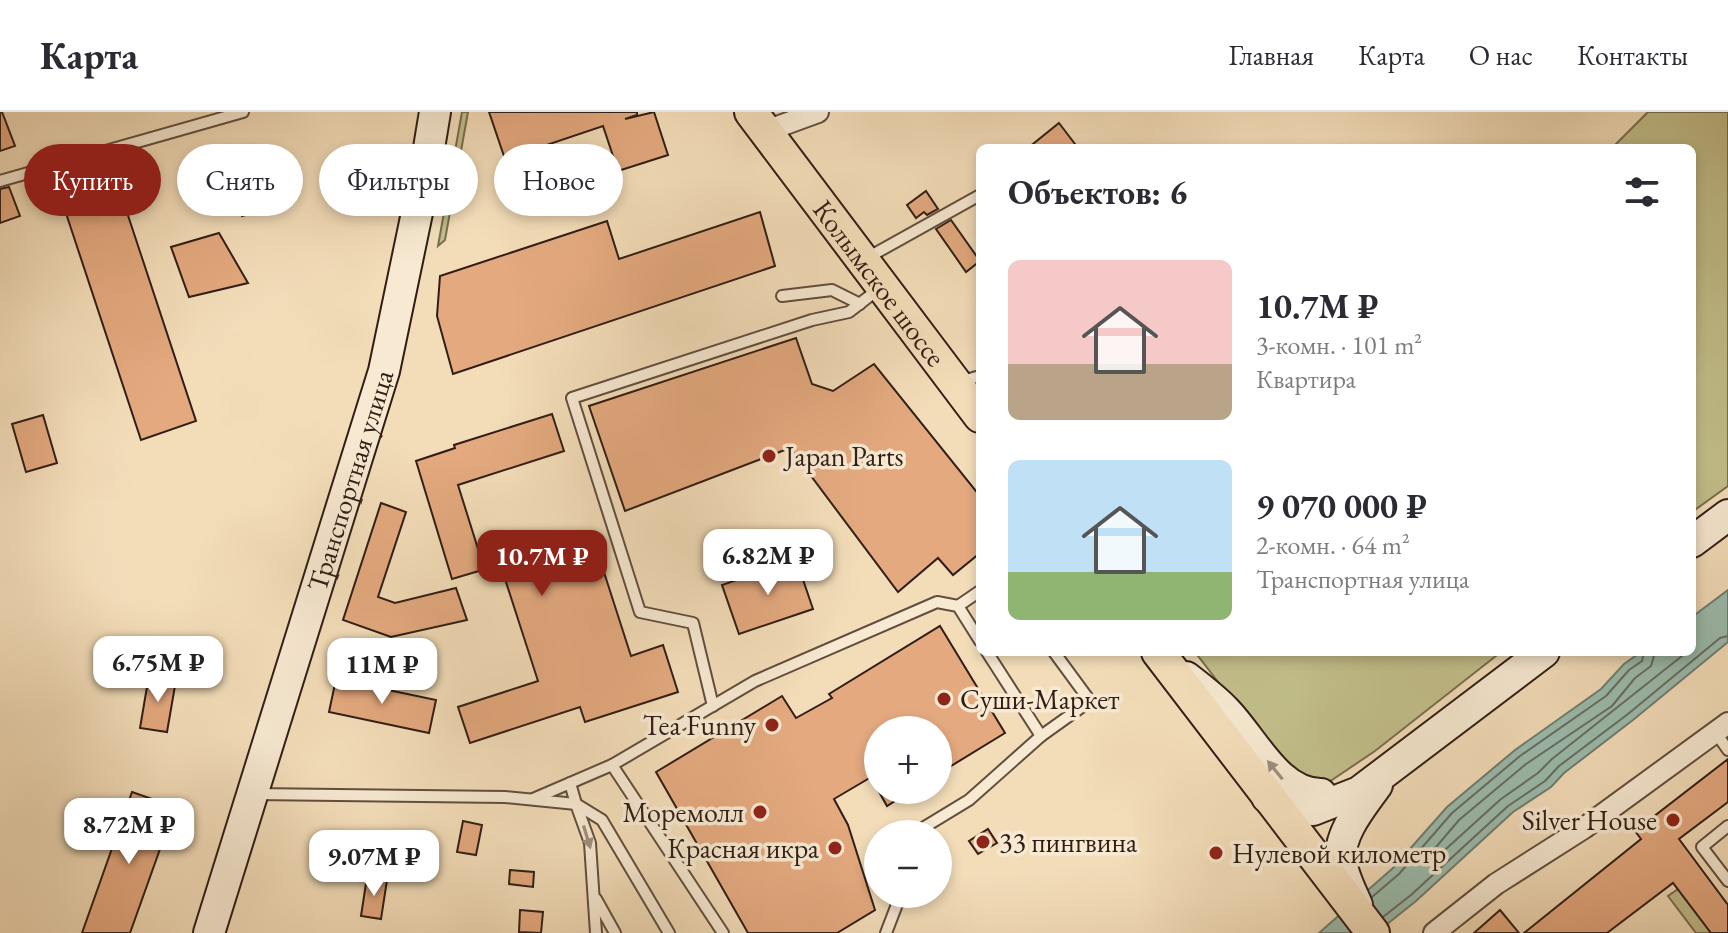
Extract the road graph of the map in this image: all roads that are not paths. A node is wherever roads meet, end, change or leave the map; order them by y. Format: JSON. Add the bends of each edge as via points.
{"nodes":[{"id":1,"x":243,"y":112,"type":"edge"},
{"id":2,"x":435,"y":112,"type":"edge"},
{"id":3,"x":818,"y":112,"type":"edge"},
{"id":4,"x":758,"y":122,"type":"edge"},
{"id":5,"x":0,"y":181,"type":"edge"},
{"id":6,"x":976,"y":197,"type":"edge"},
{"id":7,"x":863,"y":260,"type":"junction"},
{"id":8,"x":871,"y":295,"type":"junction"},
{"id":9,"x":782,"y":296,"type":"dead end"},
{"id":10,"x":967,"y":380,"type":"edge"},
{"id":11,"x":976,"y":405,"type":"edge"},
{"id":12,"x":1728,"y":515,"type":"edge"},
{"id":13,"x":1696,"y":539,"type":"edge"},
{"id":14,"x":976,"y":594,"type":"edge"},
{"id":15,"x":958,"y":606,"type":"junction"},
{"id":16,"x":976,"y":635,"type":"edge"},
{"id":17,"x":990,"y":656,"type":"edge"},
{"id":18,"x":1057,"y":656,"type":"edge"},
{"id":19,"x":1161,"y":656,"type":"edge"},
{"id":20,"x":1162,"y":656,"type":"edge"},
{"id":21,"x":1539,"y":656,"type":"edge"},
{"id":22,"x":713,"y":706,"type":"junction"},
{"id":23,"x":1724,"y":735,"type":"edge"},
{"id":24,"x":1041,"y":736,"type":"junction"},
{"id":25,"x":1392,"y":764,"type":"junction"},
{"id":26,"x":612,"y":765,"type":"junction"},
{"id":27,"x":570,"y":783,"type":"junction"},
{"id":28,"x":252,"y":794,"type":"junction"},
{"id":29,"x":1267,"y":797,"type":"junction"},
{"id":30,"x":533,"y":799,"type":"junction"},
{"id":31,"x":576,"y":804,"type":"junction"},
{"id":32,"x":936,"y":820,"type":"edge"},
{"id":33,"x":1728,"y":826,"type":"edge"},
{"id":34,"x":1338,"y":874,"type":"junction"},
{"id":35,"x":1728,"y":881,"type":"edge"},
{"id":36,"x":595,"y":897,"type":"junction"},
{"id":37,"x":896,"y":908,"type":"edge"},
{"id":38,"x":1368,"y":926,"type":"edge"},
{"id":39,"x":889,"y":931,"type":"edge"},
{"id":40,"x":209,"y":933,"type":"edge"},
{"id":41,"x":596,"y":933,"type":"edge"},
{"id":42,"x":615,"y":933,"type":"edge"},
{"id":43,"x":669,"y":933,"type":"edge"},
{"id":44,"x":723,"y":933,"type":"edge"},
{"id":45,"x":1434,"y":933,"type":"edge"}],
"edges":[{"from":1,"to":5,"type":"lane"},
{"from":2,"to":28,"type":"main road","name":"Транспортная улица","via":[[384,371]]},
{"from":3,"to":4,"type":"street"},
{"from":4,"to":7,"type":"main road","name":"Колымское шоссе"},
{"from":6,"to":7,"type":"lane"},
{"from":7,"to":8,"type":"main road","name":"Колымское шоссе"},
{"from":8,"to":9,"type":"lane","via":[[832,290]]},
{"from":8,"to":10,"type":"main road","name":"Колымское шоссе"},
{"from":8,"to":22,"type":"lane","via":[[849,312],[572,398],[640,612],[693,623]]},
{"from":10,"to":11,"type":"main road","name":"Колымское шоссе"},
{"from":12,"to":13,"type":"main road"},
{"from":14,"to":15,"type":"lane"},
{"from":15,"to":16,"type":"lane"},
{"from":15,"to":22,"type":"lane","via":[[937,602],[755,681]]},
{"from":17,"to":24,"type":"lane"},
{"from":18,"to":24,"type":"lane","via":[[1090,701]]},
{"from":19,"to":29,"type":"main road"},
{"from":25,"to":20,"type":"main road","one_way":true,"via":[[1338,792],[1297,790],[1283,781],[1225,710]]},
{"from":21,"to":25,"type":"main road"},
{"from":22,"to":26,"type":"lane"},
{"from":23,"to":45,"type":"street","via":[[1496,884]]},
{"from":24,"to":32,"type":"lane","via":[[969,800]]},
{"from":25,"to":29,"type":"main road","via":[[1359,792],[1322,808],[1297,809]]},
{"from":25,"to":34,"type":"main road","via":[[1357,812],[1343,844]]},
{"from":26,"to":27,"type":"lane"},
{"from":26,"to":44,"type":"lane"},
{"from":27,"to":30,"type":"lane"},
{"from":27,"to":31,"type":"lane"},
{"from":28,"to":30,"type":"lane"},
{"from":28,"to":40,"type":"main road","name":"Транспортная улица"},
{"from":29,"to":34,"type":"main road"},
{"from":30,"to":31,"type":"lane"},
{"from":31,"to":36,"type":"lane","one_way":true,"via":[[590,843]]},
{"from":31,"to":43,"type":"lane","via":[[602,820]]},
{"from":33,"to":35,"type":"lane","via":[[1702,847]]},
{"from":34,"to":38,"type":"main road"},
{"from":36,"to":41,"type":"lane"},
{"from":36,"to":42,"type":"lane"},
{"from":37,"to":39,"type":"lane"}]}
